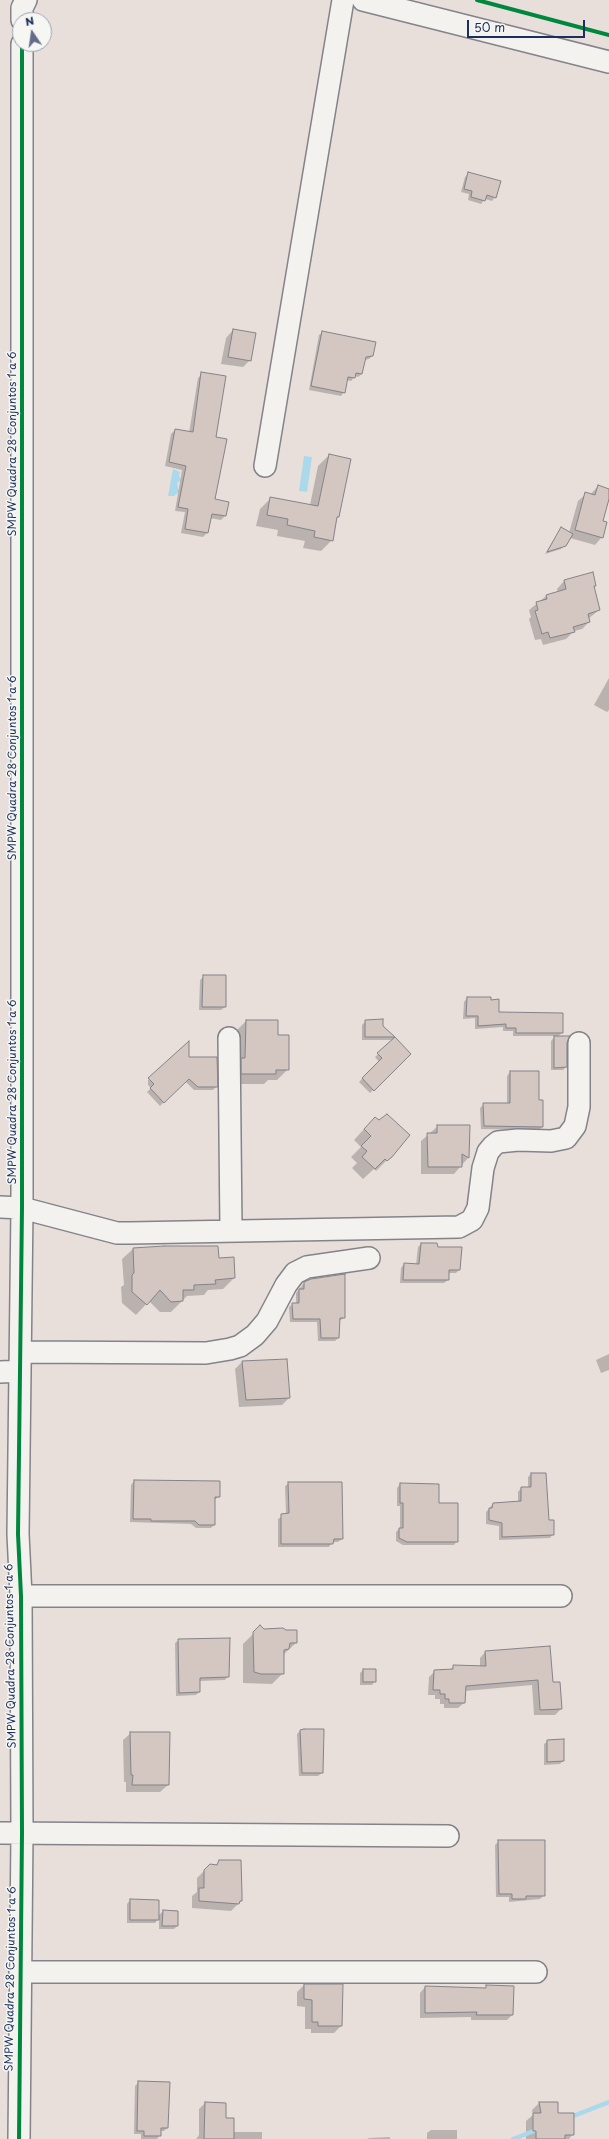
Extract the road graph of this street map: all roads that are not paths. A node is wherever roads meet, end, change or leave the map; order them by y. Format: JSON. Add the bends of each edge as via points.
{"nodes":[{"id":1,"x":343,"y":0,"type":"edge"},
{"id":2,"x":363,"y":0,"type":"edge"},
{"id":3,"x":22,"y":52,"type":"edge"},
{"id":4,"x":609,"y":62,"type":"edge"},
{"id":5,"x":265,"y":466,"type":"dead end"},
{"id":6,"x":229,"y":1038,"type":"dead end"},
{"id":7,"x":579,"y":1043,"type":"dead end"},
{"id":8,"x":0,"y":1207,"type":"edge"},
{"id":9,"x":22,"y":1208,"type":"junction"},
{"id":10,"x":231,"y":1231,"type":"junction"},
{"id":11,"x":369,"y":1258,"type":"dead end"},
{"id":12,"x":14,"y":1365,"type":"edge"},
{"id":13,"x":9,"y":1533,"type":"edge"},
{"id":14,"x":21,"y":1596,"type":"junction"},
{"id":15,"x":561,"y":1596,"type":"dead end"},
{"id":16,"x":0,"y":1833,"type":"edge"},
{"id":17,"x":22,"y":1833,"type":"junction"},
{"id":18,"x":448,"y":1836,"type":"dead end"},
{"id":19,"x":20,"y":1972,"type":"junction"},
{"id":20,"x":536,"y":1972,"type":"dead end"},
{"id":21,"x":19,"y":2139,"type":"edge"}],
"edges":[{"from":1,"to":5,"type":"street"},
{"from":2,"to":4,"type":"street"},
{"from":3,"to":9,"type":"street","name":"SMPW Quadra 28 Conjuntos 1 a 6"},
{"from":6,"to":10,"type":"street"},
{"from":7,"to":10,"type":"street","via":[[579,1107],[575,1126],[566,1138],[551,1141],[498,1142],[492,1146],[488,1152],[478,1208],[472,1220],[459,1227]]},
{"from":8,"to":9,"type":"street"},
{"from":9,"to":10,"type":"street","via":[[116,1232]]},
{"from":9,"to":12,"type":"street","name":"SMPW Quadra 28 Conjuntos 1 a 6"},
{"from":11,"to":12,"type":"street","via":[[308,1267],[295,1273],[256,1335],[240,1346],[206,1353]]},
{"from":12,"to":13,"type":"street","name":"SMPW Quadra 28 Conjuntos 1 a 6"},
{"from":13,"to":14,"type":"street","name":"SMPW Quadra 28 Conjuntos 1 a 6"},
{"from":14,"to":15,"type":"street"},
{"from":14,"to":17,"type":"street","name":"SMPW Quadra 28 Conjuntos 1 a 6"},
{"from":16,"to":17,"type":"street"},
{"from":17,"to":18,"type":"street"},
{"from":17,"to":19,"type":"street","name":"SMPW Quadra 28 Conjuntos 1 a 6"},
{"from":19,"to":20,"type":"street"},
{"from":19,"to":21,"type":"street","name":"SMPW Quadra 28 Conjuntos 1 a 6"}]}
